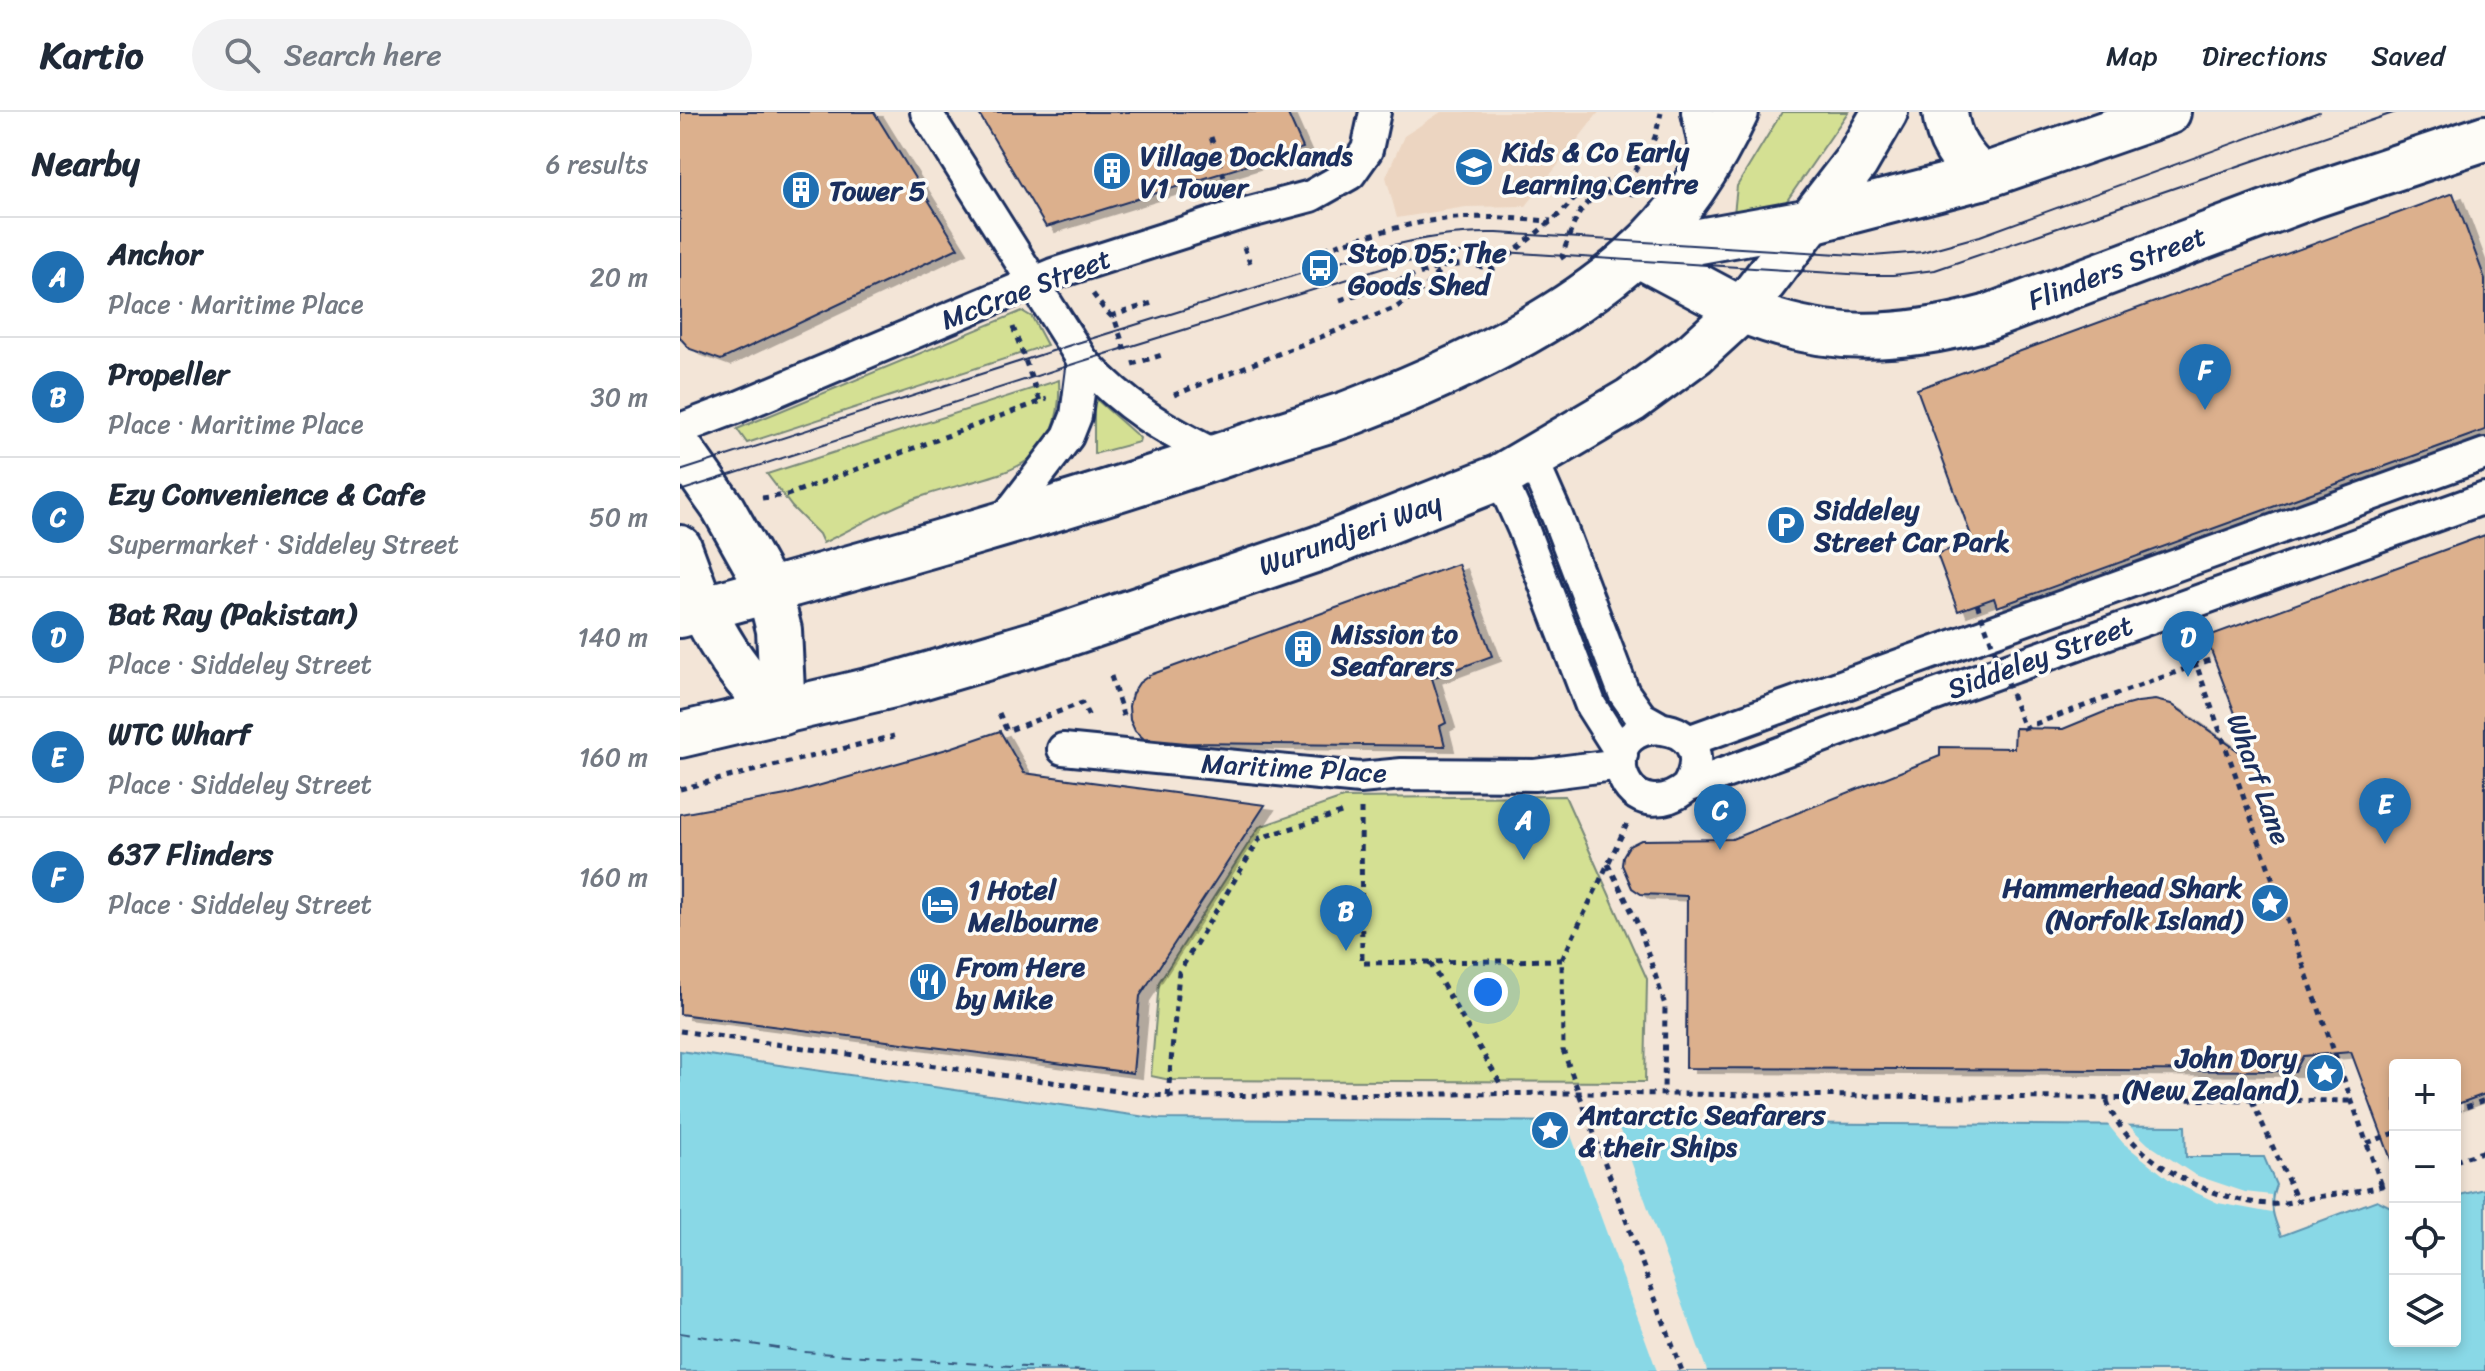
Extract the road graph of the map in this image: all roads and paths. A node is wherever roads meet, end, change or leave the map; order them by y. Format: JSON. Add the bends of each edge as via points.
{"nodes":[{"id":1,"x":926,"y":112,"type":"edge"},
{"id":2,"x":1375,"y":112,"type":"edge"},
{"id":3,"x":1661,"y":112,"type":"edge"},
{"id":4,"x":1697,"y":112,"type":"edge"},
{"id":5,"x":1736,"y":112,"type":"edge"},
{"id":6,"x":1885,"y":112,"type":"edge"},
{"id":7,"x":1945,"y":112,"type":"edge"},
{"id":8,"x":2168,"y":112,"type":"edge"},
{"id":9,"x":1211,"y":137,"type":"dead end"},
{"id":10,"x":2485,"y":138,"type":"edge"},
{"id":11,"x":1708,"y":165,"type":"junction"},
{"id":12,"x":1981,"y":177,"type":"junction"},
{"id":13,"x":1226,"y":183,"type":"dead end"},
{"id":14,"x":1551,"y":221,"type":"junction"},
{"id":15,"x":1811,"y":221,"type":"junction"},
{"id":16,"x":1324,"y":249,"type":"dead end"},
{"id":17,"x":1637,"y":253,"type":"junction"},
{"id":18,"x":1444,"y":266,"type":"dead end"},
{"id":19,"x":1493,"y":269,"type":"dead end"},
{"id":20,"x":1035,"y":281,"type":"junction"},
{"id":21,"x":1340,"y":300,"type":"dead end"},
{"id":22,"x":1152,"y":303,"type":"dead end"},
{"id":23,"x":1742,"y":310,"type":"junction"},
{"id":24,"x":1165,"y":354,"type":"dead end"},
{"id":25,"x":1083,"y":361,"type":"junction"},
{"id":26,"x":680,"y":429,"type":"edge"},
{"id":27,"x":680,"y":447,"type":"edge"},
{"id":28,"x":2485,"y":454,"type":"edge"},
{"id":29,"x":1219,"y":457,"type":"junction"},
{"id":30,"x":1516,"y":468,"type":"junction"},
{"id":31,"x":2485,"y":498,"type":"edge"},
{"id":32,"x":1000,"y":525,"type":"junction"},
{"id":33,"x":680,"y":547,"type":"edge"},
{"id":34,"x":769,"y":590,"type":"junction"},
{"id":35,"x":1591,"y":604,"type":"junction"},
{"id":36,"x":1977,"y":604,"type":"dead end"},
{"id":37,"x":691,"y":612,"type":"edge"},
{"id":38,"x":1557,"y":616,"type":"junction"},
{"id":39,"x":2190,"y":647,"type":"dead end"},
{"id":40,"x":2215,"y":658,"type":"dead end"},
{"id":41,"x":1915,"y":660,"type":"junction"},
{"id":42,"x":1927,"y":698,"type":"junction"},
{"id":43,"x":781,"y":712,"type":"junction"},
{"id":44,"x":1657,"y":726,"type":"junction"},
{"id":45,"x":680,"y":735,"type":"edge"},
{"id":46,"x":894,"y":736,"type":"dead end"},
{"id":47,"x":1688,"y":741,"type":"junction"},
{"id":48,"x":1063,"y":749,"type":"dead end"},
{"id":49,"x":1621,"y":760,"type":"junction"},
{"id":50,"x":1687,"y":787,"type":"junction"},
{"id":51,"x":680,"y":789,"type":"edge"},
{"id":52,"x":1644,"y":798,"type":"junction"},
{"id":53,"x":1608,"y":863,"type":"junction"},
{"id":54,"x":1562,"y":960,"type":"junction"},
{"id":55,"x":1430,"y":962,"type":"junction"},
{"id":56,"x":680,"y":1031,"type":"edge"},
{"id":57,"x":1500,"y":1083,"type":"dead end"},
{"id":58,"x":1580,"y":1093,"type":"junction"},
{"id":59,"x":1664,"y":1094,"type":"junction"},
{"id":60,"x":1168,"y":1096,"type":"junction"},
{"id":61,"x":2485,"y":1100,"type":"edge"},
{"id":62,"x":2107,"y":1101,"type":"junction"},
{"id":63,"x":2252,"y":1101,"type":"junction"},
{"id":64,"x":2353,"y":1101,"type":"junction"},
{"id":65,"x":2461,"y":1109,"type":"edge"},
{"id":66,"x":2389,"y":1135,"type":"edge"},
{"id":67,"x":2367,"y":1143,"type":"junction"},
{"id":68,"x":2485,"y":1151,"type":"edge"},
{"id":69,"x":2461,"y":1159,"type":"edge"},
{"id":70,"x":2389,"y":1184,"type":"edge"},
{"id":71,"x":2382,"y":1186,"type":"junction"},
{"id":72,"x":2297,"y":1200,"type":"junction"},
{"id":73,"x":1682,"y":1371,"type":"edge"}],
"edges":[{"from":1,"to":20,"type":"street"},
{"from":2,"to":20,"type":"street","name":"McCrae Street","via":[[1367,150],[1350,174],[1311,196]]},
{"from":3,"to":14,"type":"path","via":[[1649,151],[1632,174],[1591,185]]},
{"from":4,"to":11,"type":"street"},
{"from":5,"to":11,"type":"main road"},
{"from":6,"to":15,"type":"main road","name":"Wurundjeri Way","via":[[1856,162]]},
{"from":7,"to":12,"type":"main road","via":[[1953,145]]},
{"from":8,"to":12,"type":"main road"},
{"from":9,"to":13,"type":"path"},
{"from":10,"to":23,"type":"main road","name":"Flinders Street","via":[[1965,324],[1886,335],[1821,334]]},
{"from":11,"to":17,"type":"main road","via":[[1669,220]]},
{"from":12,"to":15,"type":"main road"},
{"from":14,"to":16,"type":"path","via":[[1444,219]]},
{"from":14,"to":19,"type":"path"},
{"from":15,"to":17,"type":"main road"},
{"from":15,"to":23,"type":"main road","name":"Wurundjeri Way"},
{"from":17,"to":23,"type":"main road","name":"Flinders Street"},
{"from":17,"to":29,"type":"main road","via":[[1563,310],[1436,376],[1349,413]]},
{"from":18,"to":21,"type":"path"},
{"from":20,"to":25,"type":"street"},
{"from":20,"to":26,"type":"street","name":"McCrae Street"},
{"from":22,"to":24,"type":"path","via":[[1111,316],[1129,365]]},
{"from":23,"to":30,"type":"main road","name":"Wurundjeri Way","via":[[1631,400]]},
{"from":25,"to":29,"type":"street","via":[[1144,416]]},
{"from":25,"to":32,"type":"street","via":[[1068,436]]},
{"from":27,"to":34,"type":"street","via":[[723,508]]},
{"from":28,"to":41,"type":"street","name":"Siddeley Street"},
{"from":29,"to":32,"type":"main road"},
{"from":30,"to":35,"type":"street"},
{"from":30,"to":38,"type":"street","via":[[1523,528]]},
{"from":30,"to":43,"type":"main road","name":"Wurundjeri Way","via":[[1320,548],[1064,635]]},
{"from":31,"to":42,"type":"street","name":"Siddeley Street"},
{"from":32,"to":34,"type":"main road"},
{"from":33,"to":37,"type":"street"},
{"from":34,"to":37,"type":"main road"},
{"from":34,"to":43,"type":"main road","via":[[779,630]]},
{"from":35,"to":38,"type":"street"},
{"from":35,"to":44,"type":"street","via":[[1624,693],[1641,717]]},
{"from":36,"to":40,"type":"path","bridge":true,"via":[[2024,728]]},
{"from":37,"to":43,"type":"main road","via":[[762,697]]},
{"from":38,"to":49,"type":"street","via":[[1591,706]]},
{"from":39,"to":64,"type":"path","name":"Wharf Lane"},
{"from":41,"to":42,"type":"street"},
{"from":41,"to":47,"type":"street","name":"Siddeley Street"},
{"from":42,"to":50,"type":"street","name":"Siddeley Street"},
{"from":43,"to":45,"type":"main road","name":"Wurundjeri Way"},
{"from":44,"to":47,"type":"street"},
{"from":44,"to":49,"type":"street","via":[[1635,735]]},
{"from":46,"to":51,"type":"path"},
{"from":47,"to":50,"type":"street","via":[[1695,764]]},
{"from":48,"to":49,"type":"street","name":"Maritime Place","via":[[1360,778],[1535,775]]},
{"from":49,"to":52,"type":"street","via":[[1627,784]]},
{"from":50,"to":52,"type":"street","via":[[1667,800]]},
{"from":52,"to":53,"type":"path"},
{"from":53,"to":54,"type":"path"},
{"from":53,"to":59,"type":"path","via":[[1639,926],[1665,1005]]},
{"from":54,"to":55,"type":"path"},
{"from":54,"to":58,"type":"path","via":[[1563,1050]]},
{"from":55,"to":57,"type":"path"},
{"from":55,"to":60,"type":"path","via":[[1362,963],[1361,807],[1260,838],[1179,972]]},
{"from":56,"to":60,"type":"path"},
{"from":58,"to":59,"type":"path"},
{"from":58,"to":60,"type":"path"},
{"from":58,"to":73,"type":"path"},
{"from":59,"to":62,"type":"path"},
{"from":61,"to":65,"type":"path"},
{"from":62,"to":63,"type":"path"},
{"from":62,"to":72,"type":"path","via":[[2127,1137],[2192,1184],[2250,1202]]},
{"from":63,"to":64,"type":"path"},
{"from":63,"to":72,"type":"path"},
{"from":64,"to":67,"type":"path","name":"Wharf Lane"},
{"from":66,"to":67,"type":"path"},
{"from":67,"to":71,"type":"path","name":"Wharf Lane"},
{"from":68,"to":69,"type":"path"},
{"from":70,"to":71,"type":"path"},
{"from":71,"to":72,"type":"path"}]}
